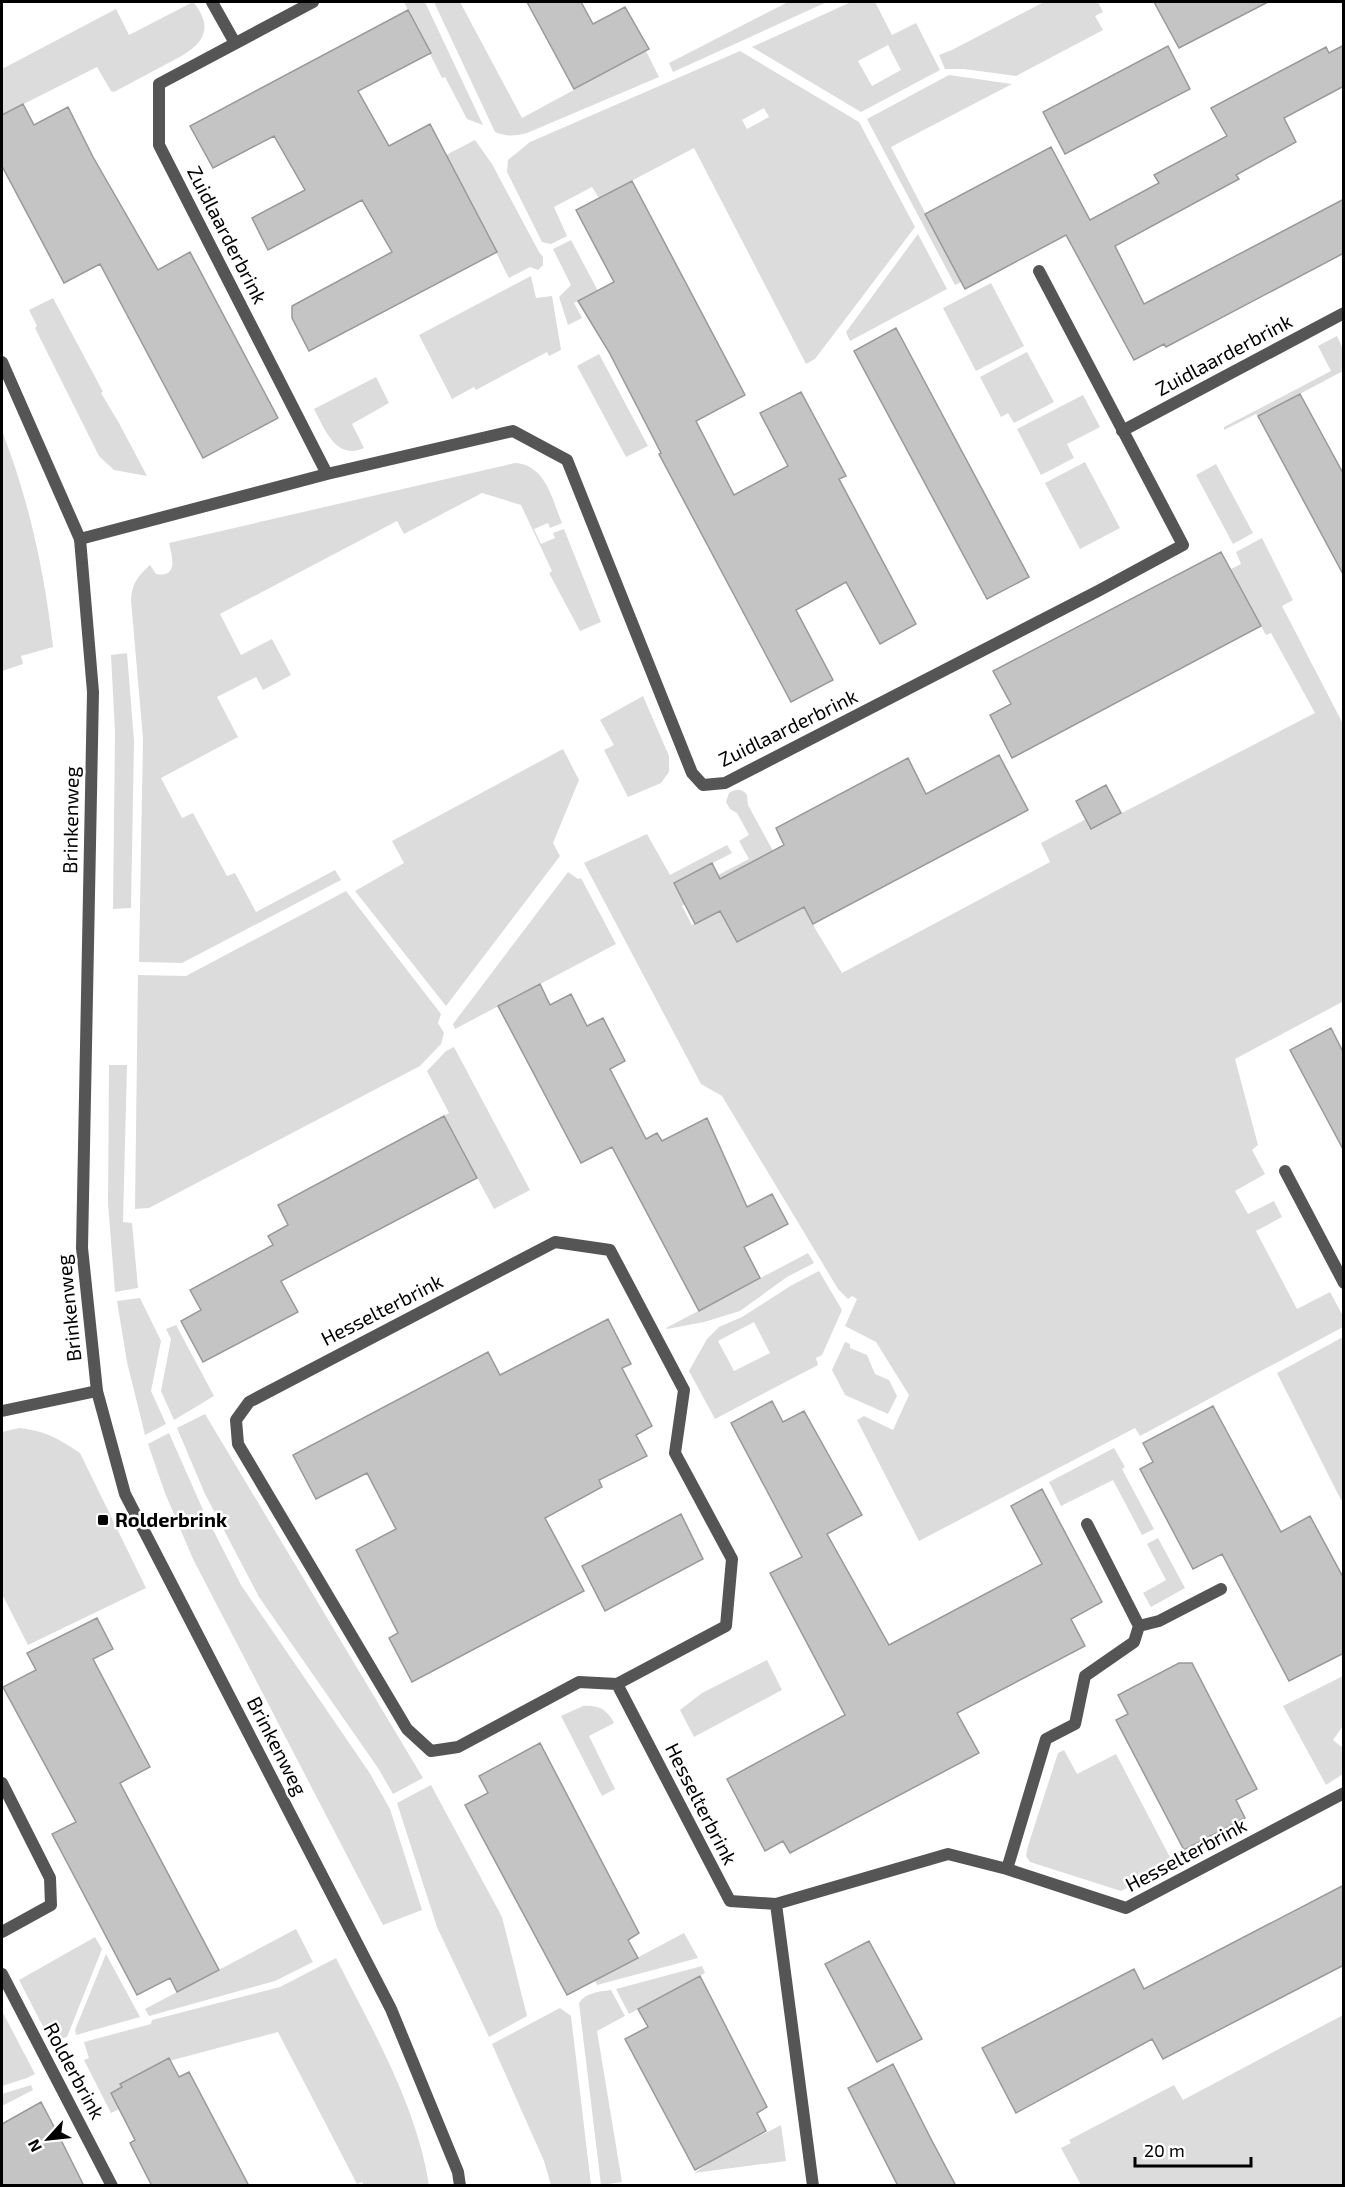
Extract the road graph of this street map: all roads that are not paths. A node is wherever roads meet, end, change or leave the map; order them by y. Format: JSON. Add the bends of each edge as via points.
{"nodes":[{"id":1,"x":212,"y":2,"type":"edge"},
{"id":2,"x":313,"y":2,"type":"edge"},
{"id":3,"x":235,"y":42,"type":"junction"},
{"id":4,"x":1039,"y":271,"type":"dead end"},
{"id":5,"x":1344,"y":313,"type":"edge"},
{"id":6,"x":2,"y":362,"type":"edge"},
{"id":7,"x":1122,"y":431,"type":"junction"},
{"id":8,"x":327,"y":474,"type":"junction"},
{"id":9,"x":80,"y":539,"type":"junction"},
{"id":10,"x":1284,"y":1171,"type":"dead end"},
{"id":11,"x":1344,"y":1282,"type":"edge"},
{"id":12,"x":97,"y":1391,"type":"junction"},
{"id":13,"x":2,"y":1411,"type":"edge"},
{"id":14,"x":1088,"y":1524,"type":"dead end"},
{"id":15,"x":1221,"y":1589,"type":"dead end"},
{"id":16,"x":1139,"y":1626,"type":"junction"},
{"id":17,"x":617,"y":1684,"type":"junction"},
{"id":18,"x":2,"y":1783,"type":"edge"},
{"id":19,"x":1344,"y":1793,"type":"edge"},
{"id":20,"x":1007,"y":1869,"type":"junction"},
{"id":21,"x":776,"y":1904,"type":"junction"},
{"id":22,"x":2,"y":1932,"type":"edge"},
{"id":23,"x":2,"y":1974,"type":"edge"},
{"id":24,"x":112,"y":2186,"type":"edge"},
{"id":25,"x":460,"y":2186,"type":"edge"},
{"id":26,"x":813,"y":2186,"type":"edge"}],
"edges":[{"from":1,"to":3,"type":"street"},
{"from":2,"to":3,"type":"street","name":"Zuidlaarderbrink"},
{"from":3,"to":8,"type":"street","name":"Zuidlaarderbrink","via":[[159,84],[159,145]]},
{"from":4,"to":7,"type":"street","name":"Zuidlaarderbrink"},
{"from":5,"to":7,"type":"street","name":"Zuidlaarderbrink"},
{"from":6,"to":9,"type":"street","name":"Brinkenweg"},
{"from":7,"to":8,"type":"street","name":"Zuidlaarderbrink","via":[[1183,545],[788,752],[725,783],[703,785],[692,773],[567,460],[513,431]]},
{"from":8,"to":9,"type":"street","name":"Zuidlaarderbrink"},
{"from":9,"to":12,"type":"street","name":"Brinkenweg","via":[[93,692],[82,1248]]},
{"from":10,"to":11,"type":"street"},
{"from":12,"to":13,"type":"street"},
{"from":12,"to":25,"type":"street","name":"Brinkenweg","via":[[125,1494],[391,2009],[458,2172]]},
{"from":14,"to":16,"type":"street"},
{"from":15,"to":16,"type":"street","via":[[1159,1621]]},
{"from":16,"to":20,"type":"street","via":[[1134,1642],[1085,1676],[1075,1724],[1046,1739]]},
{"from":17,"to":17,"type":"street","name":"Hesselterbrink","via":[[579,1682],[458,1747],[431,1751],[407,1729],[238,1444],[236,1420],[249,1402],[555,1242],[610,1250],[684,1390],[675,1453],[732,1559],[726,1626]]},
{"from":17,"to":21,"type":"street","name":"Hesselterbrink","via":[[730,1902]]},
{"from":18,"to":22,"type":"street","via":[[50,1878],[51,1905]]},
{"from":19,"to":20,"type":"street","name":"Hesselterbrink","via":[[1126,1908]]},
{"from":20,"to":21,"type":"street","name":"Hesselterbrink","via":[[948,1854]]},
{"from":21,"to":26,"type":"street"},
{"from":23,"to":24,"type":"street","name":"Rolderbrink"}]}
